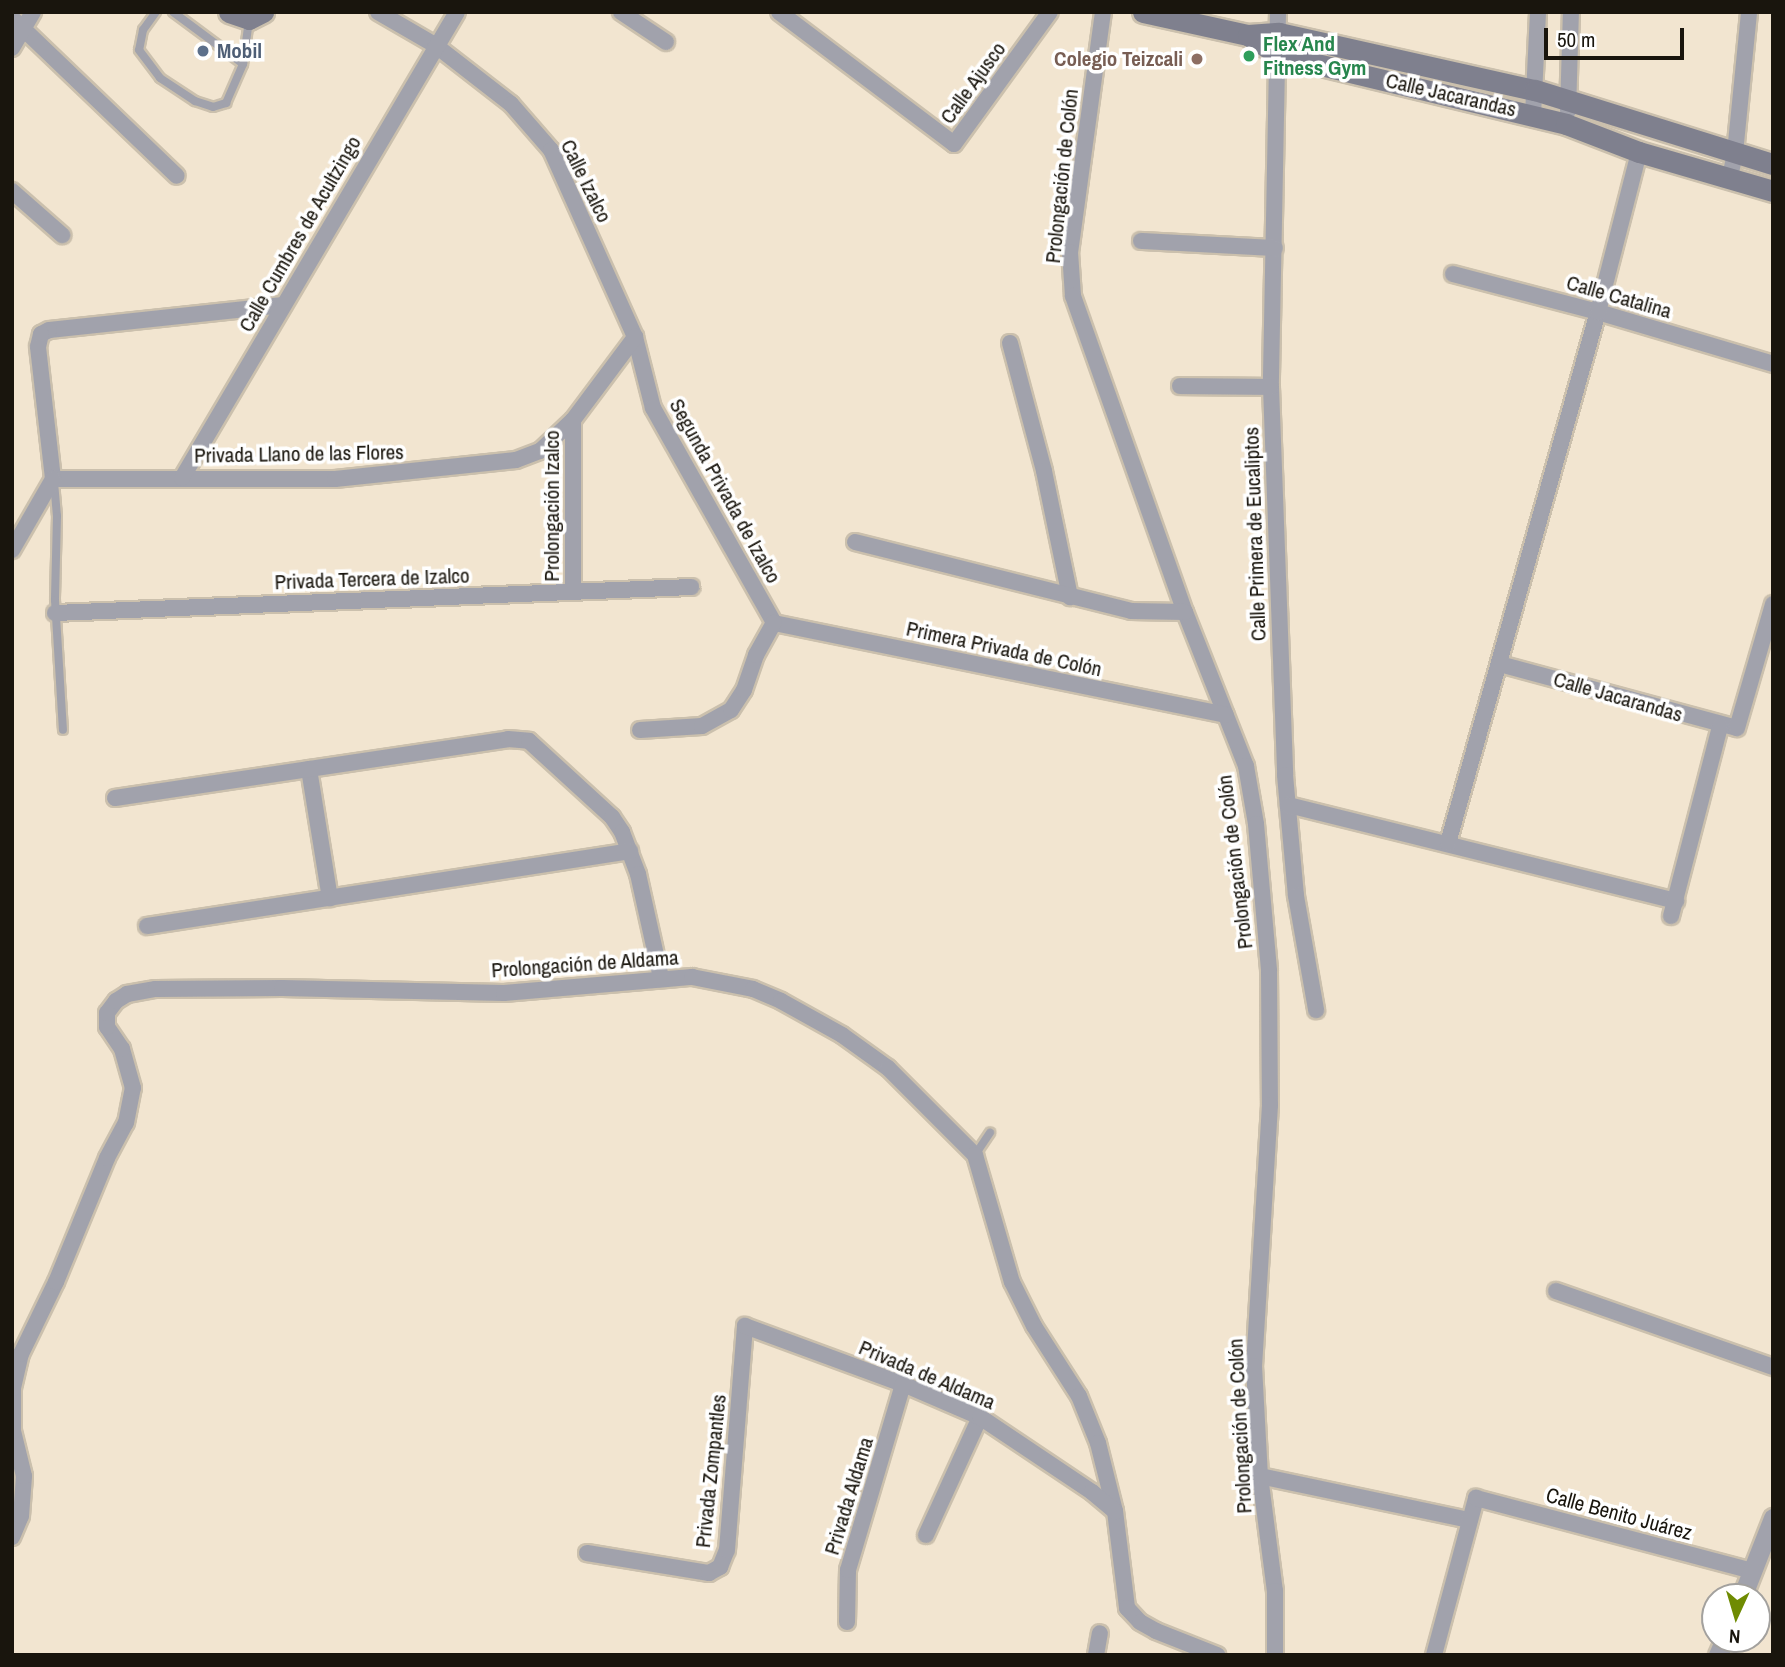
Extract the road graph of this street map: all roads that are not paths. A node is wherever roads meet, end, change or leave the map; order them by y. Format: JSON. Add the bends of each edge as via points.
{"nodes":[{"id":1,"x":156,"y":12,"type":"edge"},
{"id":2,"x":173,"y":12,"type":"edge"},
{"id":3,"x":229,"y":12,"type":"edge"},
{"id":4,"x":377,"y":12,"type":"edge"},
{"id":5,"x":457,"y":12,"type":"edge"},
{"id":6,"x":621,"y":12,"type":"edge"},
{"id":7,"x":779,"y":12,"type":"edge"},
{"id":8,"x":1103,"y":12,"type":"edge"},
{"id":9,"x":1143,"y":12,"type":"edge"},
{"id":10,"x":1538,"y":12,"type":"edge"},
{"id":11,"x":1571,"y":12,"type":"edge"},
{"id":12,"x":1749,"y":12,"type":"edge"},
{"id":13,"x":1044,"y":15,"type":"edge"},
{"id":14,"x":256,"y":16,"type":"edge"},
{"id":15,"x":23,"y":19,"type":"edge"},
{"id":16,"x":1279,"y":33,"type":"edge"},
{"id":17,"x":666,"y":42,"type":"dead end"},
{"id":18,"x":435,"y":46,"type":"junction"},
{"id":19,"x":12,"y":48,"type":"edge"},
{"id":20,"x":243,"y":64,"type":"junction"},
{"id":21,"x":1535,"y":90,"type":"junction"},
{"id":22,"x":1569,"y":99,"type":"junction"},
{"id":23,"x":1533,"y":115,"type":"junction"},
{"id":24,"x":1566,"y":124,"type":"junction"},
{"id":25,"x":1639,"y":152,"type":"junction"},
{"id":26,"x":1735,"y":153,"type":"junction"},
{"id":27,"x":1773,"y":164,"type":"edge"},
{"id":28,"x":177,"y":176,"type":"dead end"},
{"id":29,"x":1730,"y":177,"type":"junction"},
{"id":30,"x":12,"y":191,"type":"edge"},
{"id":31,"x":1773,"y":191,"type":"edge"},
{"id":32,"x":62,"y":236,"type":"dead end"},
{"id":33,"x":1142,"y":241,"type":"dead end"},
{"id":34,"x":1275,"y":248,"type":"junction"},
{"id":35,"x":1453,"y":274,"type":"dead end"},
{"id":36,"x":283,"y":305,"type":"junction"},
{"id":37,"x":1598,"y":312,"type":"junction"},
{"id":38,"x":635,"y":337,"type":"junction"},
{"id":39,"x":1010,"y":343,"type":"dead end"},
{"id":40,"x":1773,"y":363,"type":"edge"},
{"id":41,"x":1180,"y":386,"type":"dead end"},
{"id":42,"x":1271,"y":387,"type":"junction"},
{"id":43,"x":573,"y":420,"type":"junction"},
{"id":44,"x":182,"y":478,"type":"junction"},
{"id":45,"x":53,"y":479,"type":"junction"},
{"id":46,"x":855,"y":542,"type":"dead end"},
{"id":47,"x":12,"y":550,"type":"edge"},
{"id":48,"x":691,"y":587,"type":"dead end"},
{"id":49,"x":573,"y":592,"type":"junction"},
{"id":50,"x":1070,"y":597,"type":"junction"},
{"id":51,"x":1773,"y":604,"type":"edge"},
{"id":52,"x":1185,"y":612,"type":"junction"},
{"id":53,"x":55,"y":613,"type":"junction"},
{"id":54,"x":774,"y":623,"type":"junction"},
{"id":55,"x":1500,"y":664,"type":"junction"},
{"id":56,"x":1226,"y":715,"type":"junction"},
{"id":57,"x":1720,"y":726,"type":"junction"},
{"id":58,"x":63,"y":730,"type":"dead end"},
{"id":59,"x":640,"y":730,"type":"dead end"},
{"id":60,"x":309,"y":769,"type":"junction"},
{"id":61,"x":115,"y":798,"type":"dead end"},
{"id":62,"x":1288,"y":805,"type":"junction"},
{"id":63,"x":1448,"y":843,"type":"junction"},
{"id":64,"x":630,"y":851,"type":"junction"},
{"id":65,"x":330,"y":898,"type":"junction"},
{"id":66,"x":147,"y":926,"type":"dead end"},
{"id":67,"x":660,"y":978,"type":"junction"},
{"id":68,"x":1315,"y":1010,"type":"dead end"},
{"id":69,"x":990,"y":1133,"type":"dead end"},
{"id":70,"x":975,"y":1155,"type":"junction"},
{"id":71,"x":1556,"y":1292,"type":"dead end"},
{"id":72,"x":745,"y":1326,"type":"joint"},
{"id":73,"x":1773,"y":1367,"type":"edge"},
{"id":74,"x":904,"y":1384,"type":"junction"},
{"id":75,"x":980,"y":1418,"type":"junction"},
{"id":76,"x":1260,"y":1476,"type":"junction"},
{"id":77,"x":1115,"y":1511,"type":"junction"},
{"id":78,"x":1773,"y":1518,"type":"edge"},
{"id":79,"x":1469,"y":1520,"type":"junction"},
{"id":80,"x":926,"y":1535,"type":"dead end"},
{"id":81,"x":12,"y":1537,"type":"edge"},
{"id":82,"x":1768,"y":1539,"type":"edge"},
{"id":83,"x":587,"y":1553,"type":"dead end"},
{"id":84,"x":1752,"y":1571,"type":"junction"},
{"id":85,"x":1747,"y":1583,"type":"edge"},
{"id":86,"x":847,"y":1622,"type":"dead end"},
{"id":87,"x":1100,"y":1633,"type":"dead end"},
{"id":88,"x":1096,"y":1655,"type":"edge"},
{"id":89,"x":1217,"y":1655,"type":"edge"},
{"id":90,"x":1275,"y":1655,"type":"edge"},
{"id":91,"x":1434,"y":1655,"type":"edge"}],
"edges":[{"from":1,"to":20,"type":"lane","via":[[143,30],[138,50],[160,78],[195,101],[213,107],[226,103]]},
{"from":2,"to":20,"type":"lane"},
{"from":3,"to":14,"type":"main road"},
{"from":4,"to":18,"type":"street","name":"Calle Izalco"},
{"from":5,"to":18,"type":"street","name":"Calle Cumbres de Acultzingo"},
{"from":6,"to":17,"type":"street"},
{"from":7,"to":13,"type":"street","name":"Calle Ajusco","via":[[954,144]]},
{"from":8,"to":52,"type":"street","name":"Prolongación de Colón","via":[[1070,252],[1073,296]]},
{"from":9,"to":16,"type":"main road","name":"Calle Jacarandas","via":[[1248,35]]},
{"from":10,"to":21,"type":"street"},
{"from":11,"to":22,"type":"street"},
{"from":12,"to":26,"type":"street"},
{"from":14,"to":20,"type":"lane"},
{"from":15,"to":19,"type":"street"},
{"from":15,"to":28,"type":"street"},
{"from":16,"to":21,"type":"main road","name":"Calle Jacarandas"},
{"from":16,"to":23,"type":"main road","name":"Calle Jacarandas"},
{"from":16,"to":34,"type":"street","name":"Calle Primera de Eucaliptos"},
{"from":18,"to":36,"type":"street","name":"Calle Cumbres de Acultzingo"},
{"from":18,"to":38,"type":"street","name":"Calle Izalco","via":[[511,104],[551,150]]},
{"from":21,"to":22,"type":"main road","name":"Calle Jacarandas"},
{"from":21,"to":23,"type":"street"},
{"from":22,"to":24,"type":"street"},
{"from":22,"to":26,"type":"main road","name":"Calle Jacarandas"},
{"from":23,"to":24,"type":"main road","name":"Calle Jacarandas"},
{"from":24,"to":25,"type":"main road","name":"Calle Jacarandas"},
{"from":25,"to":29,"type":"main road","name":"Calle Jacarandas"},
{"from":25,"to":37,"type":"street"},
{"from":26,"to":27,"type":"main road","name":"Calle Jacarandas"},
{"from":26,"to":29,"type":"street"},
{"from":29,"to":31,"type":"main road","name":"Calle Jacarandas"},
{"from":30,"to":32,"type":"street"},
{"from":33,"to":34,"type":"street"},
{"from":34,"to":42,"type":"street","name":"Calle Primera de Eucaliptos"},
{"from":35,"to":37,"type":"street","name":"Calle Catalina"},
{"from":36,"to":44,"type":"street","name":"Calle Cumbres de Acultzingo"},
{"from":36,"to":45,"type":"street","via":[[40,334]]},
{"from":37,"to":40,"type":"street","name":"Calle Catalina"},
{"from":37,"to":55,"type":"street"},
{"from":38,"to":43,"type":"street"},
{"from":38,"to":54,"type":"street","name":"Segunda Privada de Izalco","via":[[653,408]]},
{"from":39,"to":50,"type":"street","via":[[1044,471]]},
{"from":41,"to":42,"type":"street"},
{"from":42,"to":62,"type":"street","name":"Calle Primera de Eucaliptos"},
{"from":43,"to":44,"type":"street","name":"Privada Llano de las Flores","via":[[540,451],[504,463],[335,479]]},
{"from":43,"to":49,"type":"street","name":"Prolongación Izalco"},
{"from":44,"to":45,"type":"street","name":"Privada Llano de las Flores"},
{"from":45,"to":47,"type":"street"},
{"from":45,"to":53,"type":"lane"},
{"from":46,"to":50,"type":"street"},
{"from":48,"to":49,"type":"street","name":"Privada Tercera de Izalco"},
{"from":49,"to":53,"type":"street","name":"Privada Tercera de Izalco"},
{"from":50,"to":52,"type":"street","via":[[1131,611]]},
{"from":51,"to":57,"type":"street","name":"Calle Jacarandas","via":[[1737,728]]},
{"from":52,"to":56,"type":"street","name":"Prolongación de Colón"},
{"from":53,"to":58,"type":"lane"},
{"from":54,"to":56,"type":"street","name":"Primera Privada de Colón"},
{"from":54,"to":59,"type":"street","via":[[731,710],[702,726]]},
{"from":55,"to":57,"type":"street","name":"Calle Jacarandas"},
{"from":55,"to":63,"type":"street"},
{"from":56,"to":76,"type":"street","name":"Prolongación de Colón","via":[[1246,766],[1256,824],[1269,971],[1270,1105],[1254,1366]]},
{"from":57,"to":63,"type":"street","via":[[1674,909]]},
{"from":60,"to":61,"type":"street"},
{"from":60,"to":64,"type":"street","via":[[519,738],[535,746],[612,817]]},
{"from":60,"to":65,"type":"street"},
{"from":62,"to":63,"type":"street"},
{"from":62,"to":68,"type":"street","name":"Calle Primera de Eucaliptos","via":[[1296,896]]},
{"from":64,"to":65,"type":"street"},
{"from":64,"to":67,"type":"street"},
{"from":65,"to":66,"type":"street"},
{"from":67,"to":70,"type":"street","name":"Prolongación de Aldama","via":[[727,982],[812,1017],[868,1051]]},
{"from":67,"to":81,"type":"street","name":"Prolongación de Aldama","via":[[504,993],[156,989],[116,1001],[107,1013],[107,1027],[122,1049],[133,1088],[126,1123],[21,1354],[13,1388],[13,1431],[24,1476],[21,1516]]},
{"from":69,"to":70,"type":"lane"},
{"from":70,"to":77,"type":"street","via":[[1003,1262],[1034,1326],[1090,1418]]},
{"from":71,"to":73,"type":"street"},
{"from":72,"to":74,"type":"street","name":"Privada de Aldama"},
{"from":72,"to":83,"type":"street","name":"Privada Zompantles","via":[[727,1550],[720,1567],[709,1573]]},
{"from":74,"to":75,"type":"street","name":"Privada de Aldama"},
{"from":74,"to":86,"type":"street","name":"Privada Aldama","via":[[848,1570]]},
{"from":75,"to":77,"type":"street","name":"Privada de Aldama"},
{"from":75,"to":80,"type":"street"},
{"from":76,"to":79,"type":"street"},
{"from":76,"to":90,"type":"street","name":"Prolongación de Colón","via":[[1275,1591]]},
{"from":77,"to":89,"type":"street","via":[[1125,1600],[1132,1616],[1181,1643]]},
{"from":78,"to":82,"type":"street"},
{"from":79,"to":84,"type":"street","name":"Calle Benito Juárez","via":[[1476,1498]]},
{"from":79,"to":91,"type":"street"},
{"from":82,"to":84,"type":"street"},
{"from":84,"to":85,"type":"street"},
{"from":87,"to":88,"type":"street"}]}
